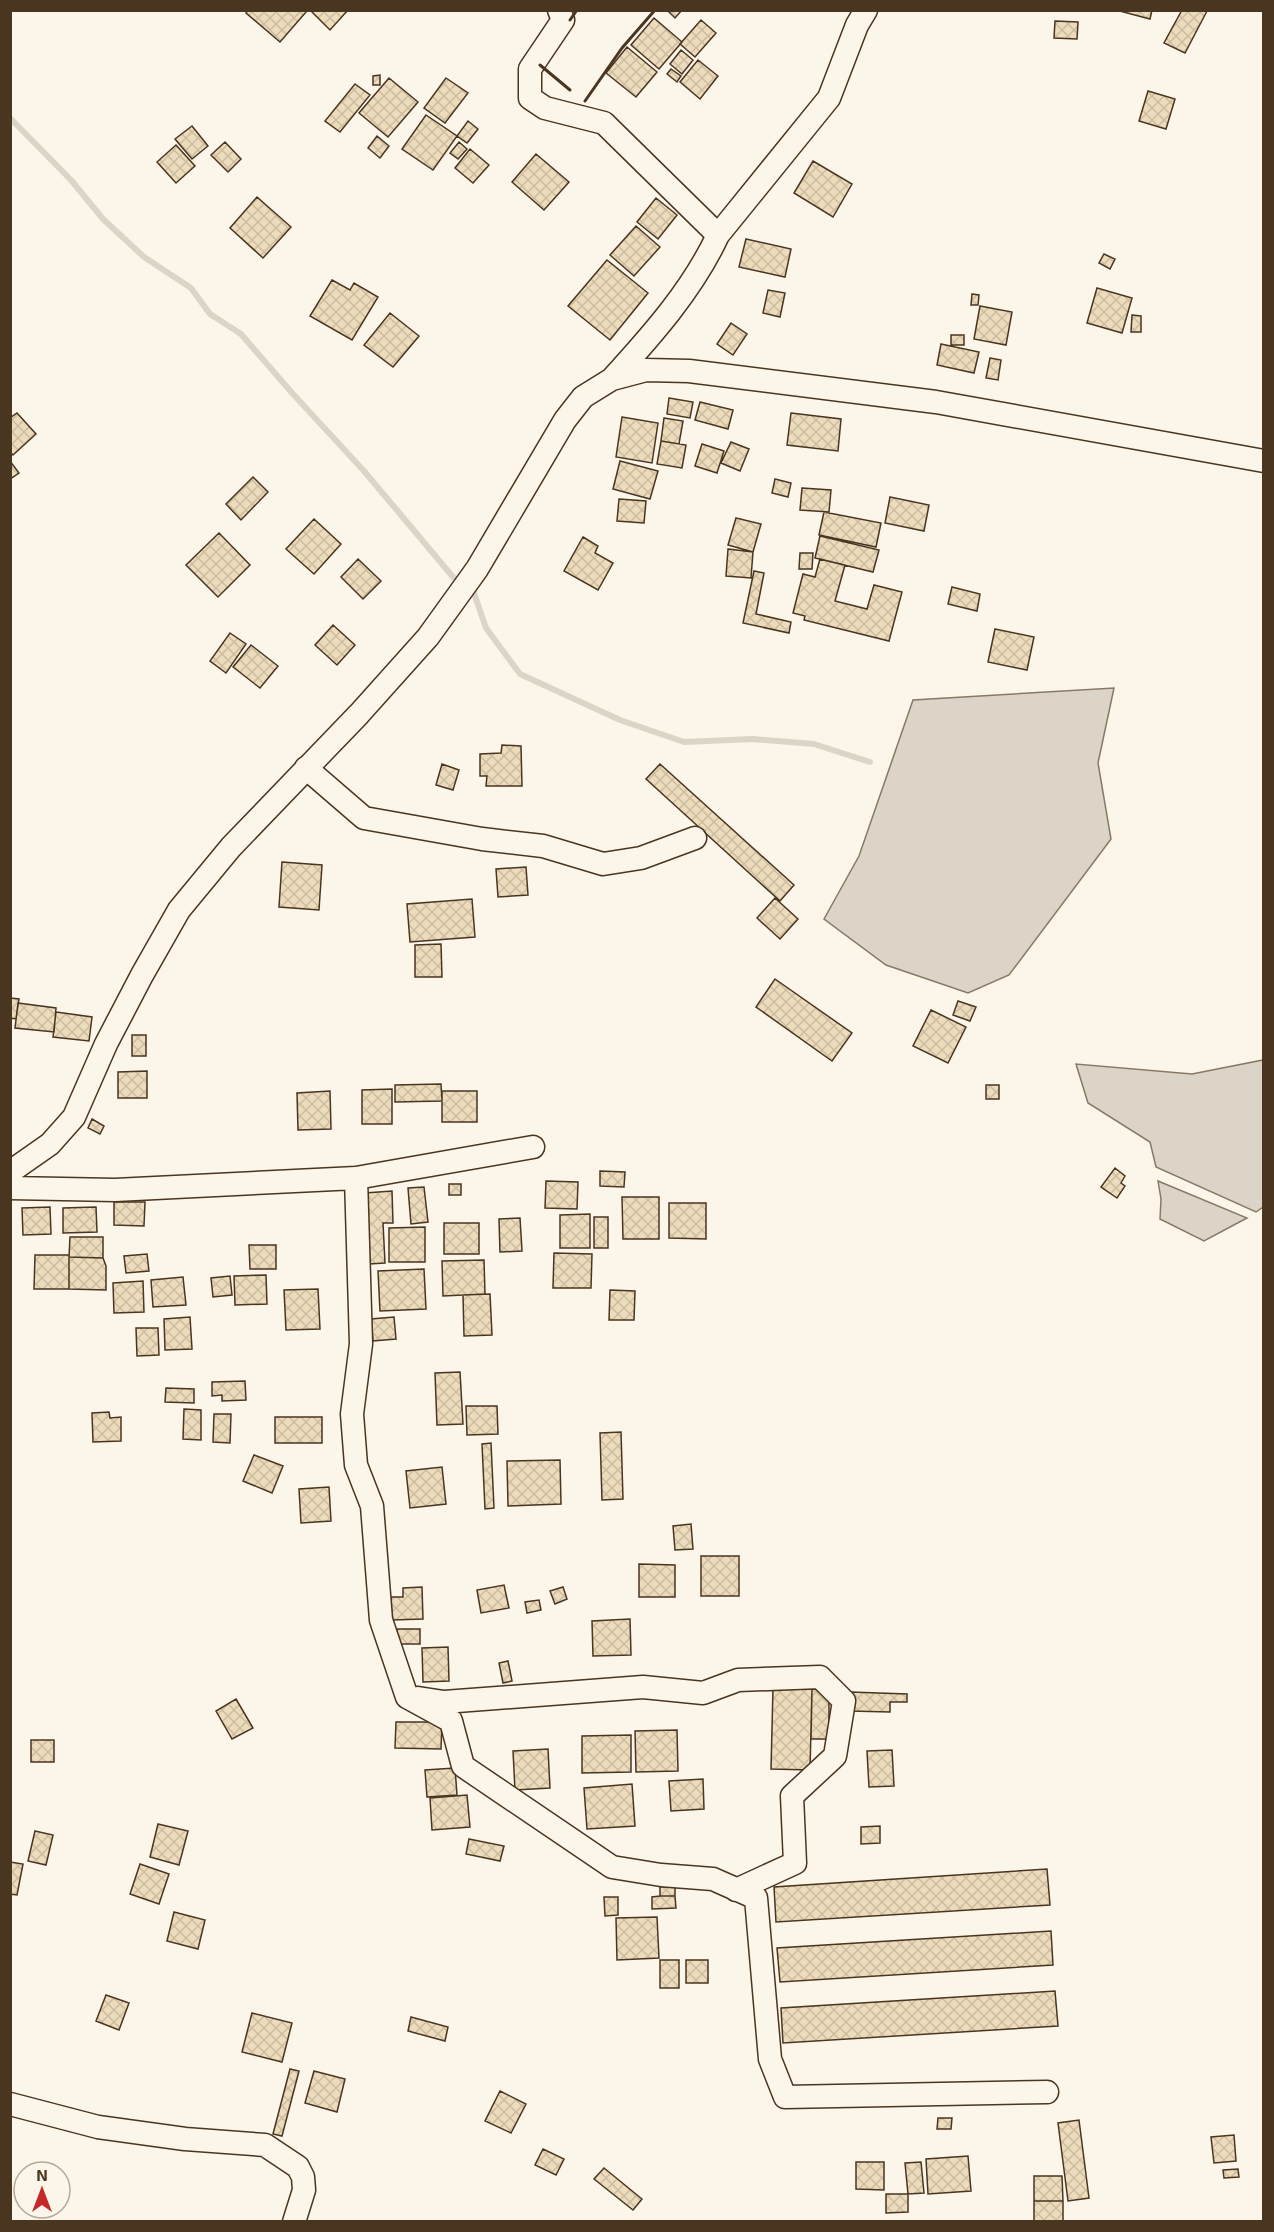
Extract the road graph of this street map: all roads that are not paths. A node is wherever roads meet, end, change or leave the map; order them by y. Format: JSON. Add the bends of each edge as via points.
{"nodes":[{"id":1,"x":560,"y":10,"type":"edge"},
{"id":2,"x":866,"y":10,"type":"edge"},
{"id":3,"x":718,"y":235,"type":"junction"},
{"id":4,"x":612,"y":379,"type":"junction"},
{"id":5,"x":1263,"y":461,"type":"edge"},
{"id":6,"x":306,"y":768,"type":"junction"},
{"id":7,"x":695,"y":838,"type":"dead end"},
{"id":8,"x":533,"y":1147,"type":"dead end"},
{"id":9,"x":10,"y":1172,"type":"edge"},
{"id":10,"x":356,"y":1178,"type":"junction"},
{"id":11,"x":10,"y":1188,"type":"edge"},
{"id":12,"x":407,"y":1696,"type":"junction"},
{"id":13,"x":736,"y":1890,"type":"junction"},
{"id":14,"x":1047,"y":2092,"type":"dead end"},
{"id":15,"x":10,"y":2104,"type":"edge"},
{"id":16,"x":294,"y":2222,"type":"edge"}],
"edges":[{"from":1,"to":3,"type":"street","via":[[563,20],[530,69],[530,98],[545,108],[604,123]]},
{"from":2,"to":3,"type":"street","via":[[856,25],[829,98]]},
{"from":3,"to":4,"type":"street","via":[[711,252],[661,325]]},
{"from":4,"to":5,"type":"street","via":[[646,370],[689,371],[924,400]]},
{"from":4,"to":6,"type":"street","via":[[583,397],[566,420],[460,595],[399,670]]},
{"from":6,"to":7,"type":"street","via":[[364,818],[543,846],[603,864],[641,858]]},
{"from":6,"to":9,"type":"street","via":[[231,847],[179,910],[106,1044],[74,1117],[50,1144]]},
{"from":8,"to":10,"type":"street"},
{"from":10,"to":11,"type":"street","via":[[115,1190]]},
{"from":10,"to":12,"type":"street","via":[[361,1344],[351,1414],[356,1466],[372,1506],[381,1620]]},
{"from":12,"to":13,"type":"street","via":[[451,1721],[463,1766],[612,1867],[713,1879]]},
{"from":12,"to":13,"type":"street","via":[[444,1702],[643,1687],[703,1693],[738,1680],[820,1677],[844,1701],[835,1756],[792,1796],[795,1863]]},
{"from":13,"to":14,"type":"street","via":[[756,1898],[770,2059],[785,2097]]},
{"from":15,"to":16,"type":"street","via":[[98,2127],[265,2145],[298,2167],[303,2177],[304,2190]]}]}
